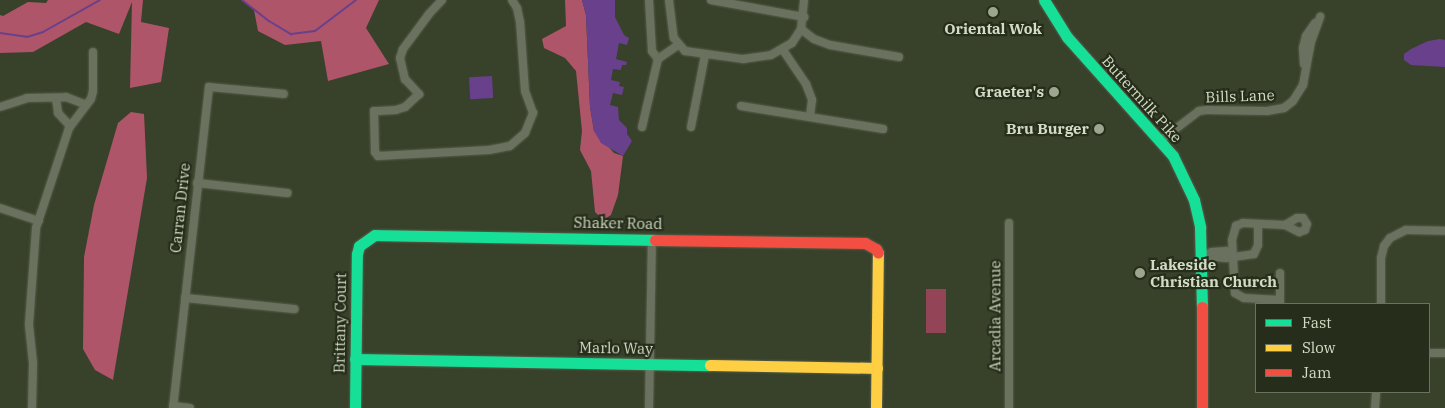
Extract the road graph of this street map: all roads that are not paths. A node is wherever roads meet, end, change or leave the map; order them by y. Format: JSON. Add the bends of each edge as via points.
{"nodes":[{"id":1,"x":442,"y":0,"type":"edge"},
{"id":2,"x":512,"y":0,"type":"edge"},
{"id":3,"x":649,"y":0,"type":"edge"},
{"id":4,"x":669,"y":0,"type":"edge"},
{"id":5,"x":711,"y":0,"type":"edge"},
{"id":6,"x":804,"y":0,"type":"edge"},
{"id":7,"x":1044,"y":0,"type":"edge"},
{"id":8,"x":804,"y":17,"type":"junction"},
{"id":9,"x":801,"y":30,"type":"junction"},
{"id":10,"x":678,"y":45,"type":"junction"},
{"id":11,"x":783,"y":50,"type":"junction"},
{"id":12,"x":93,"y":52,"type":"dead end"},
{"id":13,"x":705,"y":55,"type":"junction"},
{"id":14,"x":900,"y":57,"type":"dead end"},
{"id":15,"x":658,"y":59,"type":"junction"},
{"id":16,"x":1305,"y":68,"type":"junction"},
{"id":17,"x":284,"y":94,"type":"dead end"},
{"id":18,"x":56,"y":98,"type":"junction"},
{"id":19,"x":87,"y":105,"type":"junction"},
{"id":20,"x":741,"y":106,"type":"dead end"},
{"id":21,"x":0,"y":107,"type":"edge"},
{"id":22,"x":810,"y":117,"type":"junction"},
{"id":23,"x":70,"y":126,"type":"junction"},
{"id":24,"x":642,"y":127,"type":"dead end"},
{"id":25,"x":691,"y":127,"type":"dead end"},
{"id":26,"x":883,"y":130,"type":"dead end"},
{"id":27,"x":1161,"y":140,"type":"junction"},
{"id":28,"x":196,"y":183,"type":"junction"},
{"id":29,"x":287,"y":193,"type":"dead end"},
{"id":30,"x":0,"y":208,"type":"edge"},
{"id":31,"x":39,"y":221,"type":"junction"},
{"id":32,"x":1009,"y":223,"type":"dead end"},
{"id":33,"x":1258,"y":224,"type":"junction"},
{"id":34,"x":1285,"y":225,"type":"dead end"},
{"id":35,"x":1445,"y":231,"type":"edge"},
{"id":36,"x":652,"y":239,"type":"junction"},
{"id":37,"x":365,"y":240,"type":"joint"},
{"id":38,"x":1202,"y":256,"type":"junction"},
{"id":39,"x":1233,"y":256,"type":"junction"},
{"id":40,"x":1280,"y":273,"type":"dead end"},
{"id":41,"x":185,"y":298,"type":"junction"},
{"id":42,"x":1280,"y":302,"type":"edge"},
{"id":43,"x":1381,"y":303,"type":"edge"},
{"id":44,"x":294,"y":309,"type":"dead end"},
{"id":45,"x":1430,"y":353,"type":"edge"},
{"id":46,"x":1445,"y":353,"type":"edge"},
{"id":47,"x":355,"y":359,"type":"junction"},
{"id":48,"x":650,"y":364,"type":"junction"},
{"id":49,"x":877,"y":368,"type":"junction"},
{"id":50,"x":1376,"y":393,"type":"edge"},
{"id":51,"x":173,"y":407,"type":"edge"},
{"id":52,"x":32,"y":408,"type":"edge"},
{"id":53,"x":190,"y":408,"type":"edge"},
{"id":54,"x":354,"y":408,"type":"edge"},
{"id":55,"x":649,"y":408,"type":"edge"},
{"id":56,"x":876,"y":408,"type":"edge"},
{"id":57,"x":1009,"y":408,"type":"edge"},
{"id":58,"x":1202,"y":408,"type":"edge"},
{"id":59,"x":1375,"y":408,"type":"edge"}],
"edges":[{"from":1,"to":2,"type":"street","via":[[428,14],[400,58],[405,78],[419,94],[405,107],[374,111],[375,152],[382,158],[417,152],[489,150],[517,142],[529,127],[533,113],[526,91],[520,22]]},
{"from":3,"to":15,"type":"street","via":[[652,51]]},
{"from":4,"to":10,"type":"street","via":[[674,38]]},
{"from":5,"to":8,"type":"street"},
{"from":6,"to":8,"type":"street"},
{"from":7,"to":27,"type":"street","name":"Buttermilk Pike","via":[[1067,37]]},
{"from":8,"to":9,"type":"street"},
{"from":9,"to":11,"type":"street"},
{"from":9,"to":14,"type":"street","via":[[830,45]]},
{"from":10,"to":13,"type":"street","via":[[685,51]]},
{"from":10,"to":15,"type":"street"},
{"from":11,"to":13,"type":"street","via":[[759,58]]},
{"from":11,"to":22,"type":"street","via":[[806,84],[812,100]]},
{"from":12,"to":19,"type":"street","via":[[93,91]]},
{"from":13,"to":25,"type":"street"},
{"from":15,"to":24,"type":"street"},
{"from":16,"to":16,"type":"street","name":"Bills Lane","via":[[1314,33],[1320,17],[1306,36],[1303,48]]},
{"from":16,"to":27,"type":"street","name":"Bills Lane","via":[[1298,95],[1284,108],[1198,111]]},
{"from":17,"to":28,"type":"street","name":"Carran Drive","via":[[208,87]]},
{"from":18,"to":19,"type":"street","via":[[72,98]]},
{"from":18,"to":21,"type":"street","via":[[22,98]]},
{"from":18,"to":23,"type":"street","via":[[58,113]]},
{"from":19,"to":23,"type":"street"},
{"from":20,"to":22,"type":"street"},
{"from":22,"to":26,"type":"street"},
{"from":23,"to":31,"type":"street"},
{"from":27,"to":38,"type":"street","name":"Buttermilk Pike","via":[[1173,156],[1194,200]]},
{"from":28,"to":29,"type":"street"},
{"from":28,"to":41,"type":"street","name":"Carran Drive"},
{"from":30,"to":31,"type":"street"},
{"from":31,"to":52,"type":"street","via":[[32,258],[29,324],[33,363]]},
{"from":32,"to":57,"type":"street","name":"Arcadia Avenue"},
{"from":33,"to":34,"type":"street"},
{"from":33,"to":39,"type":"street","via":[[1256,251],[1247,256]]},
{"from":33,"to":39,"type":"street","via":[[1236,226]]},
{"from":35,"to":43,"type":"street","via":[[1406,230],[1390,238],[1381,258]]},
{"from":36,"to":37,"type":"street","name":"Shaker Road","via":[[374,235]]},
{"from":36,"to":48,"type":"street"},
{"from":36,"to":49,"type":"street","name":"Shaker Road","via":[[857,242],[872,246],[878,255]]},
{"from":37,"to":47,"type":"street","name":"Brittany Court","via":[[357,254]]},
{"from":38,"to":39,"type":"street"},
{"from":38,"to":58,"type":"street","name":"Buttermilk Pike"},
{"from":39,"to":42,"type":"street","via":[[1235,293],[1244,298]]},
{"from":40,"to":42,"type":"street"},
{"from":41,"to":44,"type":"street"},
{"from":41,"to":51,"type":"street","name":"Carran Drive"},
{"from":45,"to":46,"type":"street"},
{"from":47,"to":48,"type":"street","name":"Marlo Way"},
{"from":47,"to":54,"type":"street","name":"Brittany Court"},
{"from":48,"to":49,"type":"street","name":"Marlo Way"},
{"from":48,"to":55,"type":"street"},
{"from":49,"to":56,"type":"street"},
{"from":50,"to":59,"type":"street"},
{"from":51,"to":53,"type":"street"}]}
